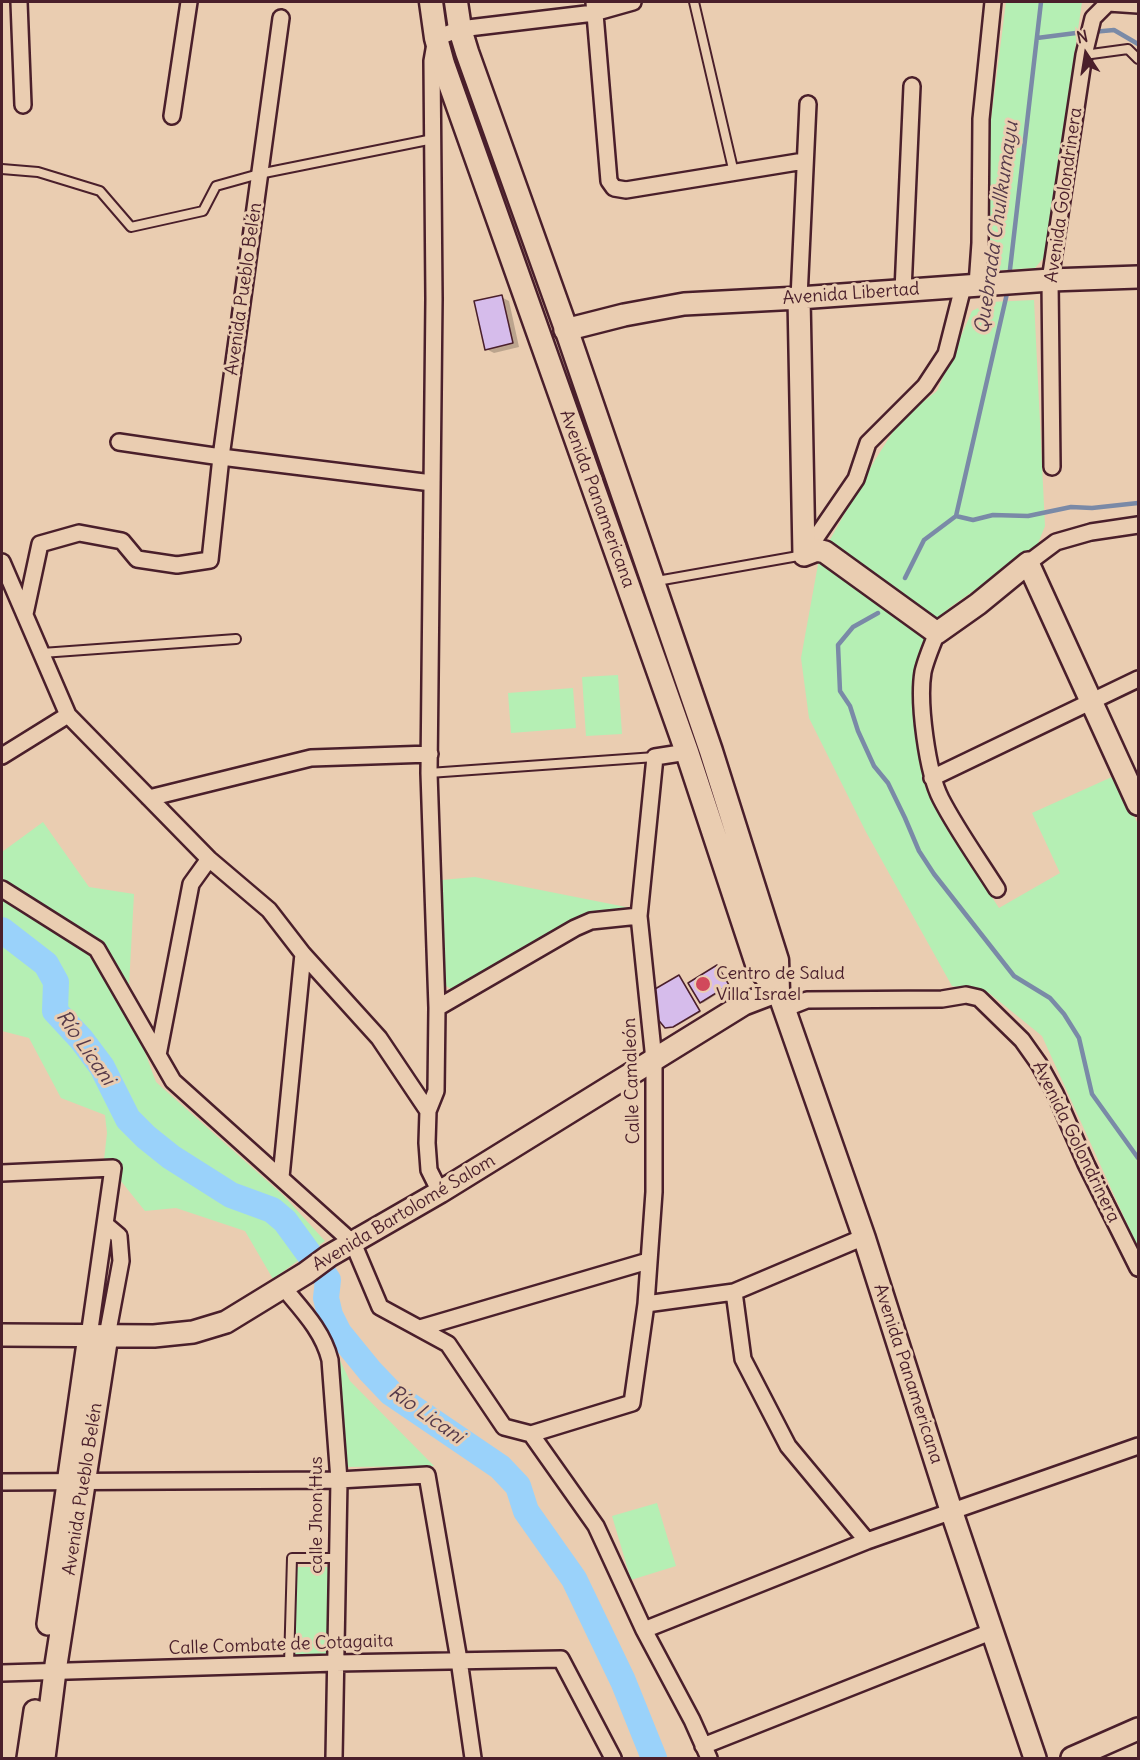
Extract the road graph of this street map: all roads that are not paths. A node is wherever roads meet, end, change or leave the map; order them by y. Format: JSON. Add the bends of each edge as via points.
{"nodes":[{"id":1,"x":19,"y":2,"type":"edge"},
{"id":2,"x":189,"y":2,"type":"edge"},
{"id":3,"x":431,"y":2,"type":"edge"},
{"id":4,"x":456,"y":2,"type":"edge"},
{"id":5,"x":633,"y":2,"type":"edge"},
{"id":6,"x":694,"y":2,"type":"edge"},
{"id":7,"x":993,"y":2,"type":"edge"},
{"id":8,"x":1108,"y":3,"type":"edge"},
{"id":9,"x":1138,"y":5,"type":"edge"},
{"id":10,"x":594,"y":7,"type":"edge"},
{"id":11,"x":281,"y":18,"type":"dead end"},
{"id":12,"x":460,"y":29,"type":"junction"},
{"id":13,"x":436,"y":38,"type":"junction"},
{"id":14,"x":1084,"y":55,"type":"junction"},
{"id":15,"x":1138,"y":59,"type":"edge"},
{"id":16,"x":912,"y":86,"type":"dead end"},
{"id":17,"x":808,"y":104,"type":"dead end"},
{"id":18,"x":23,"y":105,"type":"dead end"},
{"id":19,"x":171,"y":116,"type":"dead end"},
{"id":20,"x":433,"y":139,"type":"junction"},
{"id":21,"x":804,"y":161,"type":"junction"},
{"id":22,"x":2,"y":169,"type":"edge"},
{"id":23,"x":734,"y":173,"type":"junction"},
{"id":24,"x":259,"y":174,"type":"junction"},
{"id":25,"x":1138,"y":277,"type":"edge"},
{"id":26,"x":1041,"y":281,"type":"junction"},
{"id":27,"x":978,"y":285,"type":"junction"},
{"id":28,"x":903,"y":291,"type":"junction"},
{"id":29,"x":799,"y":298,"type":"junction"},
{"id":30,"x":567,"y":333,"type":"junction"},
{"id":31,"x":542,"y":346,"type":"junction"},
{"id":32,"x":119,"y":442,"type":"dead end"},
{"id":33,"x":221,"y":457,"type":"junction"},
{"id":34,"x":1052,"y":467,"type":"dead end"},
{"id":35,"x":432,"y":483,"type":"junction"},
{"id":36,"x":1138,"y":525,"type":"edge"},
{"id":37,"x":804,"y":555,"type":"junction"},
{"id":38,"x":2,"y":562,"type":"edge"},
{"id":39,"x":1028,"y":563,"type":"junction"},
{"id":40,"x":652,"y":582,"type":"junction"},
{"id":41,"x":25,"y":614,"type":"junction"},
{"id":42,"x":937,"y":633,"type":"junction"},
{"id":43,"x":236,"y":639,"type":"dead end"},
{"id":44,"x":42,"y":653,"type":"junction"},
{"id":45,"x":1138,"y":680,"type":"edge"},
{"id":46,"x":1092,"y":703,"type":"junction"},
{"id":47,"x":68,"y":715,"type":"junction"},
{"id":48,"x":687,"y":752,"type":"junction"},
{"id":49,"x":429,"y":754,"type":"junction"},
{"id":50,"x":2,"y":756,"type":"edge"},
{"id":51,"x":656,"y":757,"type":"junction"},
{"id":52,"x":429,"y":773,"type":"junction"},
{"id":53,"x":933,"y":778,"type":"junction"},
{"id":54,"x":149,"y":798,"type":"junction"},
{"id":55,"x":1138,"y":804,"type":"edge"},
{"id":56,"x":209,"y":859,"type":"junction"},
{"id":57,"x":2,"y":889,"type":"edge"},
{"id":58,"x":997,"y":889,"type":"dead end"},
{"id":59,"x":639,"y":916,"type":"junction"},
{"id":60,"x":303,"y":954,"type":"junction"},
{"id":61,"x":781,"y":1000,"type":"junction"},
{"id":62,"x":437,"y":1008,"type":"junction"},
{"id":63,"x":158,"y":1055,"type":"junction"},
{"id":64,"x":654,"y":1060,"type":"junction"},
{"id":65,"x":428,"y":1111,"type":"junction"},
{"id":66,"x":2,"y":1173,"type":"edge"},
{"id":67,"x":281,"y":1178,"type":"junction"},
{"id":68,"x":440,"y":1192,"type":"junction"},
{"id":69,"x":864,"y":1237,"type":"junction"},
{"id":70,"x":353,"y":1243,"type":"junction"},
{"id":71,"x":648,"y":1261,"type":"junction"},
{"id":72,"x":1138,"y":1268,"type":"edge"},
{"id":73,"x":283,"y":1287,"type":"junction"},
{"id":74,"x":734,"y":1292,"type":"junction"},
{"id":75,"x":646,"y":1304,"type":"junction"},
{"id":76,"x":420,"y":1328,"type":"junction"},
{"id":77,"x":2,"y":1335,"type":"edge"},
{"id":78,"x":98,"y":1336,"type":"junction"},
{"id":79,"x":531,"y":1434,"type":"junction"},
{"id":80,"x":1138,"y":1446,"type":"edge"},
{"id":81,"x":339,"y":1480,"type":"junction"},
{"id":82,"x":76,"y":1481,"type":"junction"},
{"id":83,"x":2,"y":1482,"type":"edge"},
{"id":84,"x":951,"y":1510,"type":"junction"},
{"id":85,"x":867,"y":1541,"type":"junction"},
{"id":86,"x":338,"y":1558,"type":"junction"},
{"id":87,"x":644,"y":1630,"type":"junction"},
{"id":88,"x":993,"y":1631,"type":"junction"},
{"id":89,"x":459,"y":1660,"type":"junction"},
{"id":90,"x":336,"y":1663,"type":"junction"},
{"id":91,"x":289,"y":1664,"type":"junction"},
{"id":92,"x":48,"y":1672,"type":"junction"},
{"id":93,"x":2,"y":1673,"type":"edge"},
{"id":94,"x":1138,"y":1729,"type":"edge"},
{"id":95,"x":706,"y":1752,"type":"edge"},
{"id":96,"x":28,"y":1758,"type":"edge"},
{"id":97,"x":44,"y":1758,"type":"edge"},
{"id":98,"x":334,"y":1758,"type":"edge"},
{"id":99,"x":473,"y":1758,"type":"edge"},
{"id":100,"x":613,"y":1758,"type":"edge"},
{"id":101,"x":1035,"y":1758,"type":"edge"},
{"id":102,"x":1072,"y":1758,"type":"edge"}],
"edges":[{"from":1,"to":18,"type":"street"},
{"from":2,"to":19,"type":"street"},
{"from":3,"to":13,"type":"main road","name":"Avenida Panamericana"},
{"from":4,"to":12,"type":"main road","name":"Avenida Panamericana"},
{"from":5,"to":10,"type":"street"},
{"from":6,"to":23,"type":"lane"},
{"from":7,"to":27,"type":"street","via":[[981,119]]},
{"from":8,"to":9,"type":"street"},
{"from":8,"to":14,"type":"street","name":"Avenida Golondrinera","via":[[1093,18]]},
{"from":10,"to":12,"type":"street"},
{"from":10,"to":23,"type":"street","via":[[609,181],[614,188],[626,190]]},
{"from":11,"to":24,"type":"street","name":"Avenida Pueblo Belén"},
{"from":12,"to":13,"type":"street"},
{"from":12,"to":30,"type":"main road","name":"Avenida Panamericana"},
{"from":13,"to":20,"type":"street","via":[[432,61]]},
{"from":13,"to":31,"type":"main road","name":"Avenida Panamericana"},
{"from":14,"to":15,"type":"lane","via":[[1128,49]]},
{"from":14,"to":26,"type":"street","name":"Avenida Golondrinera"},
{"from":16,"to":28,"type":"street"},
{"from":17,"to":21,"type":"street"},
{"from":20,"to":24,"type":"lane"},
{"from":20,"to":35,"type":"street"},
{"from":21,"to":23,"type":"street"},
{"from":21,"to":29,"type":"street"},
{"from":22,"to":24,"type":"lane","via":[[38,172],[100,191],[131,227],[203,210],[216,186]]},
{"from":24,"to":33,"type":"street","name":"Avenida Pueblo Belén"},
{"from":25,"to":26,"type":"street","name":"Avenida Libertad"},
{"from":26,"to":27,"type":"street","name":"Avenida Libertad"},
{"from":26,"to":34,"type":"street","name":"Avenida Golondrinera"},
{"from":27,"to":28,"type":"street","name":"Avenida Libertad"},
{"from":27,"to":37,"type":"street","via":[[946,354],[926,386],[868,443],[856,479]]},
{"from":28,"to":29,"type":"street","name":"Avenida Libertad"},
{"from":29,"to":30,"type":"street","name":"Avenida Libertad","via":[[684,304],[624,315]]},
{"from":29,"to":37,"type":"street"},
{"from":30,"to":31,"type":"street","name":"Avenida Libertad"},
{"from":30,"to":40,"type":"main road","name":"Avenida Panamericana"},
{"from":31,"to":48,"type":"main road","name":"Avenida Panamericana"},
{"from":32,"to":33,"type":"street"},
{"from":33,"to":35,"type":"street"},
{"from":33,"to":41,"type":"street","name":"Avenida Pueblo Belén","via":[[210,560],[177,565],[137,559],[122,541],[79,534],[40,544]]},
{"from":35,"to":49,"type":"street"},
{"from":36,"to":39,"type":"street","via":[[1056,542]]},
{"from":37,"to":40,"type":"lane"},
{"from":37,"to":42,"type":"street","via":[[817,550],[825,552]]},
{"from":38,"to":41,"type":"street"},
{"from":39,"to":42,"type":"street"},
{"from":39,"to":46,"type":"street"},
{"from":40,"to":61,"type":"main road","name":"Avenida Panamericana","via":[[777,960]]},
{"from":41,"to":44,"type":"street"},
{"from":42,"to":53,"type":"street","via":[[922,687]]},
{"from":43,"to":44,"type":"lane"},
{"from":44,"to":47,"type":"street"},
{"from":45,"to":46,"type":"street"},
{"from":46,"to":53,"type":"street"},
{"from":46,"to":55,"type":"street"},
{"from":47,"to":50,"type":"street"},
{"from":47,"to":54,"type":"street"},
{"from":48,"to":51,"type":"street"},
{"from":48,"to":61,"type":"main road","name":"Avenida Panamericana","via":[[758,967]]},
{"from":49,"to":52,"type":"street"},
{"from":49,"to":54,"type":"street","via":[[311,758]]},
{"from":51,"to":52,"type":"lane"},
{"from":51,"to":59,"type":"street","name":"Calle Camaleón"},
{"from":52,"to":62,"type":"street"},
{"from":53,"to":58,"type":"street","via":[[940,798]]},
{"from":54,"to":56,"type":"street"},
{"from":56,"to":60,"type":"street","via":[[269,910]]},
{"from":56,"to":63,"type":"street","via":[[191,884]]},
{"from":57,"to":63,"type":"street","via":[[97,949]]},
{"from":59,"to":62,"type":"street","via":[[591,921],[575,928]]},
{"from":59,"to":64,"type":"street","name":"Calle Camaleón"},
{"from":60,"to":65,"type":"street","via":[[379,1038]]},
{"from":60,"to":67,"type":"street"},
{"from":61,"to":64,"type":"street","name":"Avenida Bartolomé Salom","via":[[744,1004]]},
{"from":61,"to":69,"type":"street","name":"Avenida Panamericana"},
{"from":61,"to":72,"type":"street","name":"Avenida Golondrinera","via":[[942,999],[966,995],[979,998],[1022,1040],[1039,1064]]},
{"from":62,"to":65,"type":"street","via":[[436,1091]]},
{"from":63,"to":67,"type":"street","via":[[173,1081]]},
{"from":64,"to":68,"type":"street","name":"Avenida Bartolomé Salom"},
{"from":64,"to":71,"type":"street","name":"Calle Camaleón","via":[[654,1191]]},
{"from":65,"to":68,"type":"street","via":[[429,1170]]},
{"from":66,"to":78,"type":"street","name":"Avenida Pueblo Belén","via":[[113,1168],[106,1225],[119,1236],[121,1261]]},
{"from":67,"to":70,"type":"street"},
{"from":68,"to":70,"type":"street","name":"Avenida Bartolomé Salom"},
{"from":69,"to":74,"type":"street"},
{"from":69,"to":84,"type":"street","name":"Avenida Panamericana"},
{"from":70,"to":73,"type":"street","name":"Avenida Bartolomé Salom"},
{"from":70,"to":76,"type":"street","via":[[380,1307]]},
{"from":71,"to":75,"type":"street","name":"Calle Camaleón"},
{"from":71,"to":76,"type":"street"},
{"from":73,"to":78,"type":"street","name":"Avenida Bartolomé Salom","via":[[226,1322],[204,1328],[154,1336]]},
{"from":73,"to":81,"type":"street","name":"calle Jhon Hus","via":[[326,1344]]},
{"from":74,"to":75,"type":"street"},
{"from":74,"to":85,"type":"street","via":[[743,1359],[788,1446]]},
{"from":75,"to":79,"type":"street","name":"Calle Camaleón","via":[[632,1403]]},
{"from":76,"to":79,"type":"street","via":[[448,1344],[504,1427]]},
{"from":77,"to":78,"type":"street","name":"Avenida Bartolomé Salom"},
{"from":78,"to":82,"type":"street","name":"Avenida Pueblo Belén"},
{"from":79,"to":87,"type":"street","via":[[596,1526]]},
{"from":80,"to":84,"type":"street"},
{"from":81,"to":82,"type":"street"},
{"from":81,"to":86,"type":"street","name":"calle Jhon Hus"},
{"from":81,"to":89,"type":"street","via":[[427,1475]]},
{"from":82,"to":83,"type":"street"},
{"from":82,"to":92,"type":"street","name":"Avenida Pueblo Belén"},
{"from":84,"to":85,"type":"street"},
{"from":84,"to":88,"type":"street","name":"Avenida Panamericana"},
{"from":85,"to":87,"type":"street"},
{"from":86,"to":90,"type":"street","name":"calle Jhon Hus"},
{"from":86,"to":91,"type":"lane","via":[[292,1558]]},
{"from":87,"to":95,"type":"street"},
{"from":88,"to":95,"type":"street"},
{"from":88,"to":101,"type":"street","name":"Avenida Panamericana"},
{"from":89,"to":90,"type":"street","name":"Calle Combate de Cotagaita"},
{"from":89,"to":99,"type":"street"},
{"from":89,"to":100,"type":"street","name":"Calle Combate de Cotagaita","via":[[561,1659]]},
{"from":90,"to":91,"type":"street","name":"Calle Combate de Cotagaita"},
{"from":90,"to":98,"type":"street","name":"calle Jhon Hus"},
{"from":91,"to":92,"type":"street","name":"Calle Combate de Cotagaita"},
{"from":92,"to":93,"type":"street","name":"Calle Combate de Cotagaita"},
{"from":92,"to":96,"type":"street","name":"Avenida Pueblo Belén"},
{"from":92,"to":97,"type":"street","name":"Avenida Pueblo Belén"},
{"from":94,"to":102,"type":"street"}]}
